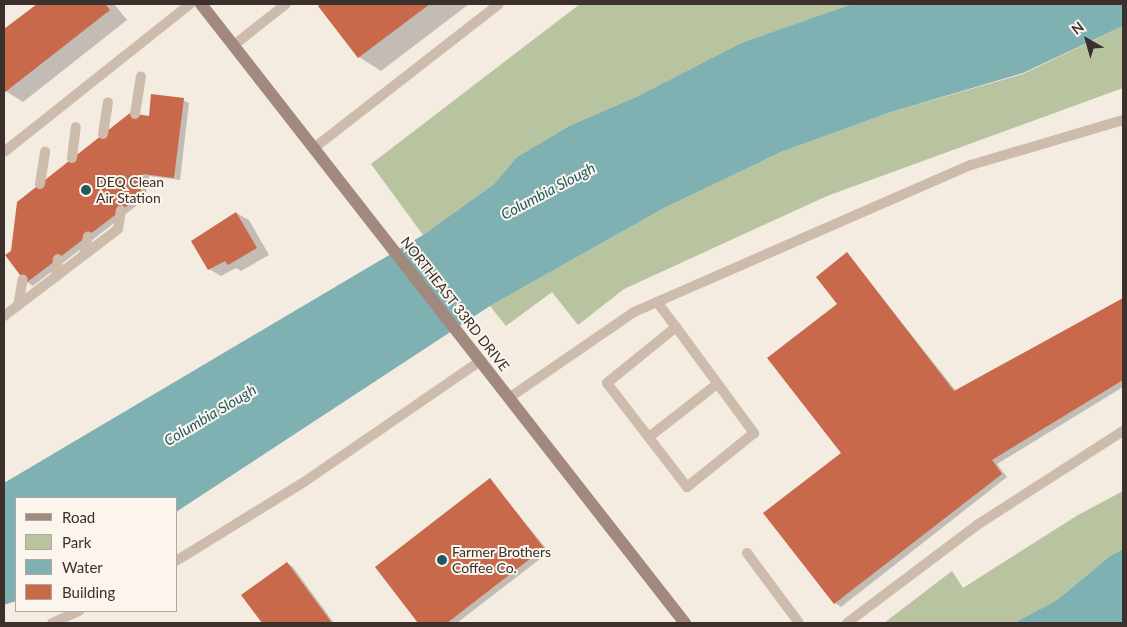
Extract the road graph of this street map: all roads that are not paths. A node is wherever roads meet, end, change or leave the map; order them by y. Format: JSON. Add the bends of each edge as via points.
{"nodes":[{"id":1,"x":199,"y":4,"type":"edge"},
{"id":2,"x":286,"y":4,"type":"edge"},
{"id":3,"x":499,"y":4,"type":"edge"},
{"id":4,"x":234,"y":45,"type":"junction"},
{"id":5,"x":141,"y":76,"type":"dead end"},
{"id":6,"x":108,"y":102,"type":"dead end"},
{"id":7,"x":135,"y":114,"type":"dead end"},
{"id":8,"x":1123,"y":120,"type":"edge"},
{"id":9,"x":76,"y":126,"type":"dead end"},
{"id":10,"x":103,"y":134,"type":"dead end"},
{"id":11,"x":314,"y":148,"type":"junction"},
{"id":12,"x":45,"y":151,"type":"dead end"},
{"id":13,"x":4,"y":152,"type":"edge"},
{"id":14,"x":72,"y":158,"type":"dead end"},
{"id":15,"x":40,"y":184,"type":"dead end"},
{"id":16,"x":121,"y":210,"type":"dead end"},
{"id":17,"x":88,"y":236,"type":"dead end"},
{"id":18,"x":84,"y":255,"type":"junction"},
{"id":19,"x":58,"y":258,"type":"dead end"},
{"id":20,"x":56,"y":277,"type":"junction"},
{"id":21,"x":23,"y":279,"type":"dead end"},
{"id":22,"x":657,"y":302,"type":"junction"},
{"id":23,"x":18,"y":306,"type":"junction"},
{"id":24,"x":4,"y":316,"type":"edge"},
{"id":25,"x":676,"y":327,"type":"junction"},
{"id":26,"x":480,"y":361,"type":"junction"},
{"id":27,"x":717,"y":384,"type":"junction"},
{"id":28,"x":509,"y":398,"type":"junction"},
{"id":29,"x":1123,"y":431,"type":"edge"},
{"id":30,"x":649,"y":437,"type":"junction"},
{"id":31,"x":746,"y":553,"type":"dead end"},
{"id":32,"x":178,"y":560,"type":"edge"},
{"id":33,"x":77,"y":612,"type":"edge"},
{"id":34,"x":52,"y":623,"type":"edge"},
{"id":35,"x":685,"y":623,"type":"edge"},
{"id":36,"x":799,"y":623,"type":"edge"},
{"id":37,"x":847,"y":623,"type":"edge"}],
"edges":[{"from":1,"to":4,"type":"main road","name":"NORTHEAST 33RD DRIVE"},
{"from":1,"to":13,"type":"lane"},
{"from":2,"to":4,"type":"lane"},
{"from":3,"to":11,"type":"lane"},
{"from":4,"to":11,"type":"main road","name":"NORTHEAST 33RD DRIVE"},
{"from":5,"to":7,"type":"lane"},
{"from":6,"to":10,"type":"lane"},
{"from":8,"to":22,"type":"lane","via":[[971,165]]},
{"from":9,"to":14,"type":"lane"},
{"from":11,"to":26,"type":"main road","name":"NORTHEAST 33RD DRIVE"},
{"from":12,"to":15,"type":"lane"},
{"from":16,"to":18,"type":"lane","via":[[118,229]]},
{"from":17,"to":18,"type":"lane"},
{"from":18,"to":20,"type":"lane"},
{"from":19,"to":20,"type":"lane"},
{"from":20,"to":23,"type":"lane"},
{"from":21,"to":23,"type":"lane"},
{"from":22,"to":25,"type":"lane"},
{"from":22,"to":28,"type":"lane","via":[[634,312]]},
{"from":23,"to":24,"type":"lane"},
{"from":25,"to":27,"type":"lane"},
{"from":25,"to":30,"type":"lane","via":[[607,383]]},
{"from":26,"to":28,"type":"main road","name":"NORTHEAST 33RD DRIVE"},
{"from":26,"to":32,"type":"lane","via":[[312,476]]},
{"from":27,"to":30,"type":"lane"},
{"from":27,"to":30,"type":"lane","via":[[754,433],[687,487]]},
{"from":28,"to":35,"type":"main road","name":"NORTHEAST 33RD DRIVE"},
{"from":29,"to":37,"type":"lane","via":[[977,525]]},
{"from":31,"to":36,"type":"lane"},
{"from":33,"to":34,"type":"lane"}]}
